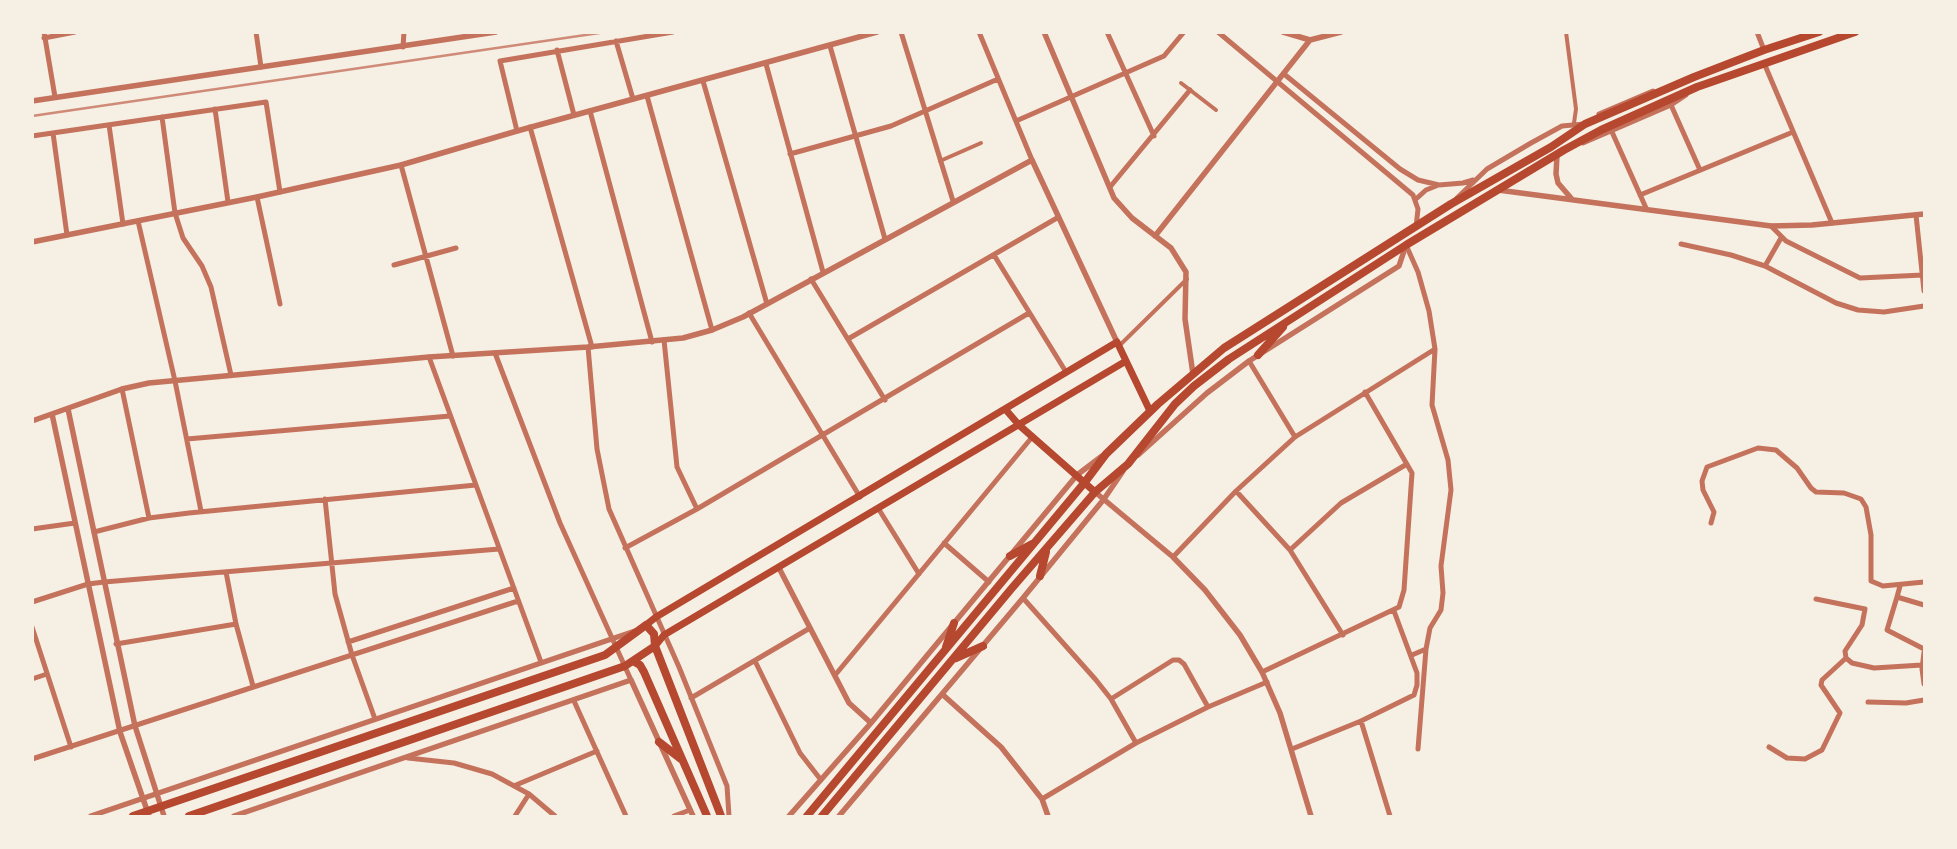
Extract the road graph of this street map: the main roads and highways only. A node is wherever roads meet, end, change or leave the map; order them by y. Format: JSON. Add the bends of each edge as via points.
{"nodes":[{"id":1,"x":1819,"y":32,"type":"edge"},
{"id":2,"x":1855,"y":32,"type":"edge"},
{"id":3,"x":1288,"y":320,"type":"junction"},
{"id":4,"x":1258,"y":355,"type":"road end"},
{"id":5,"x":1126,"y":361,"type":"junction"},
{"id":6,"x":1006,"y":410,"type":"junction"},
{"id":7,"x":1150,"y":412,"type":"junction"},
{"id":8,"x":1019,"y":425,"type":"junction"},
{"id":9,"x":1085,"y":482,"type":"junction"},
{"id":10,"x":1096,"y":492,"type":"junction"},
{"id":11,"x":1036,"y":542,"type":"junction"},
{"id":12,"x":1047,"y":549,"type":"junction"},
{"id":13,"x":1010,"y":556,"type":"road end"},
{"id":14,"x":1040,"y":576,"type":"road end"},
{"id":15,"x":954,"y":623,"type":"road end"},
{"id":16,"x":644,"y":627,"type":"junction"},
{"id":17,"x":655,"y":646,"type":"junction"},
{"id":18,"x":982,"y":646,"type":"road end"},
{"id":19,"x":945,"y":651,"type":"junction"},
{"id":20,"x":954,"y":659,"type":"junction"},
{"id":21,"x":633,"y":662,"type":"junction"},
{"id":22,"x":659,"y":742,"type":"road end"},
{"id":23,"x":682,"y":760,"type":"junction"},
{"id":24,"x":148,"y":814,"type":"edge"},
{"id":25,"x":133,"y":816,"type":"edge"},
{"id":26,"x":190,"y":816,"type":"edge"},
{"id":27,"x":707,"y":816,"type":"edge"},
{"id":28,"x":721,"y":816,"type":"edge"},
{"id":29,"x":807,"y":816,"type":"edge"},
{"id":30,"x":822,"y":816,"type":"edge"}],
"edges":[{"from":1,"to":7,"type":"main road","via":[[1694,77],[1585,124],[1248,331]]},
{"from":2,"to":3,"type":"main road","via":[[1696,87],[1623,119],[1560,152]]},
{"from":3,"to":4,"type":"main road"},
{"from":3,"to":10,"type":"main road","via":[[1229,358],[1194,386],[1158,424],[1128,464]]},
{"from":5,"to":6,"type":"main road","via":[[1118,344]]},
{"from":5,"to":7,"type":"main road"},
{"from":5,"to":8,"type":"main road"},
{"from":6,"to":8,"type":"main road"},
{"from":6,"to":16,"type":"main road"},
{"from":7,"to":9,"type":"main road","via":[[1106,454]]},
{"from":8,"to":9,"type":"main road"},
{"from":8,"to":17,"type":"main road","via":[[664,635]]},
{"from":9,"to":10,"type":"main road"},
{"from":9,"to":11,"type":"main road"},
{"from":10,"to":12,"type":"main road"},
{"from":11,"to":13,"type":"main road"},
{"from":11,"to":19,"type":"main road"},
{"from":12,"to":14,"type":"main road"},
{"from":12,"to":20,"type":"main road"},
{"from":15,"to":19,"type":"main road"},
{"from":16,"to":17,"type":"main road","via":[[654,634]]},
{"from":16,"to":24,"type":"main road","via":[[605,655]]},
{"from":17,"to":21,"type":"main road"},
{"from":17,"to":28,"type":"main road"},
{"from":18,"to":20,"type":"main road"},
{"from":19,"to":29,"type":"main road"},
{"from":20,"to":30,"type":"main road"},
{"from":21,"to":23,"type":"main road","via":[[644,672]]},
{"from":21,"to":26,"type":"main road"},
{"from":22,"to":23,"type":"main road"},
{"from":23,"to":27,"type":"main road"},
{"from":24,"to":25,"type":"main road"}]}
